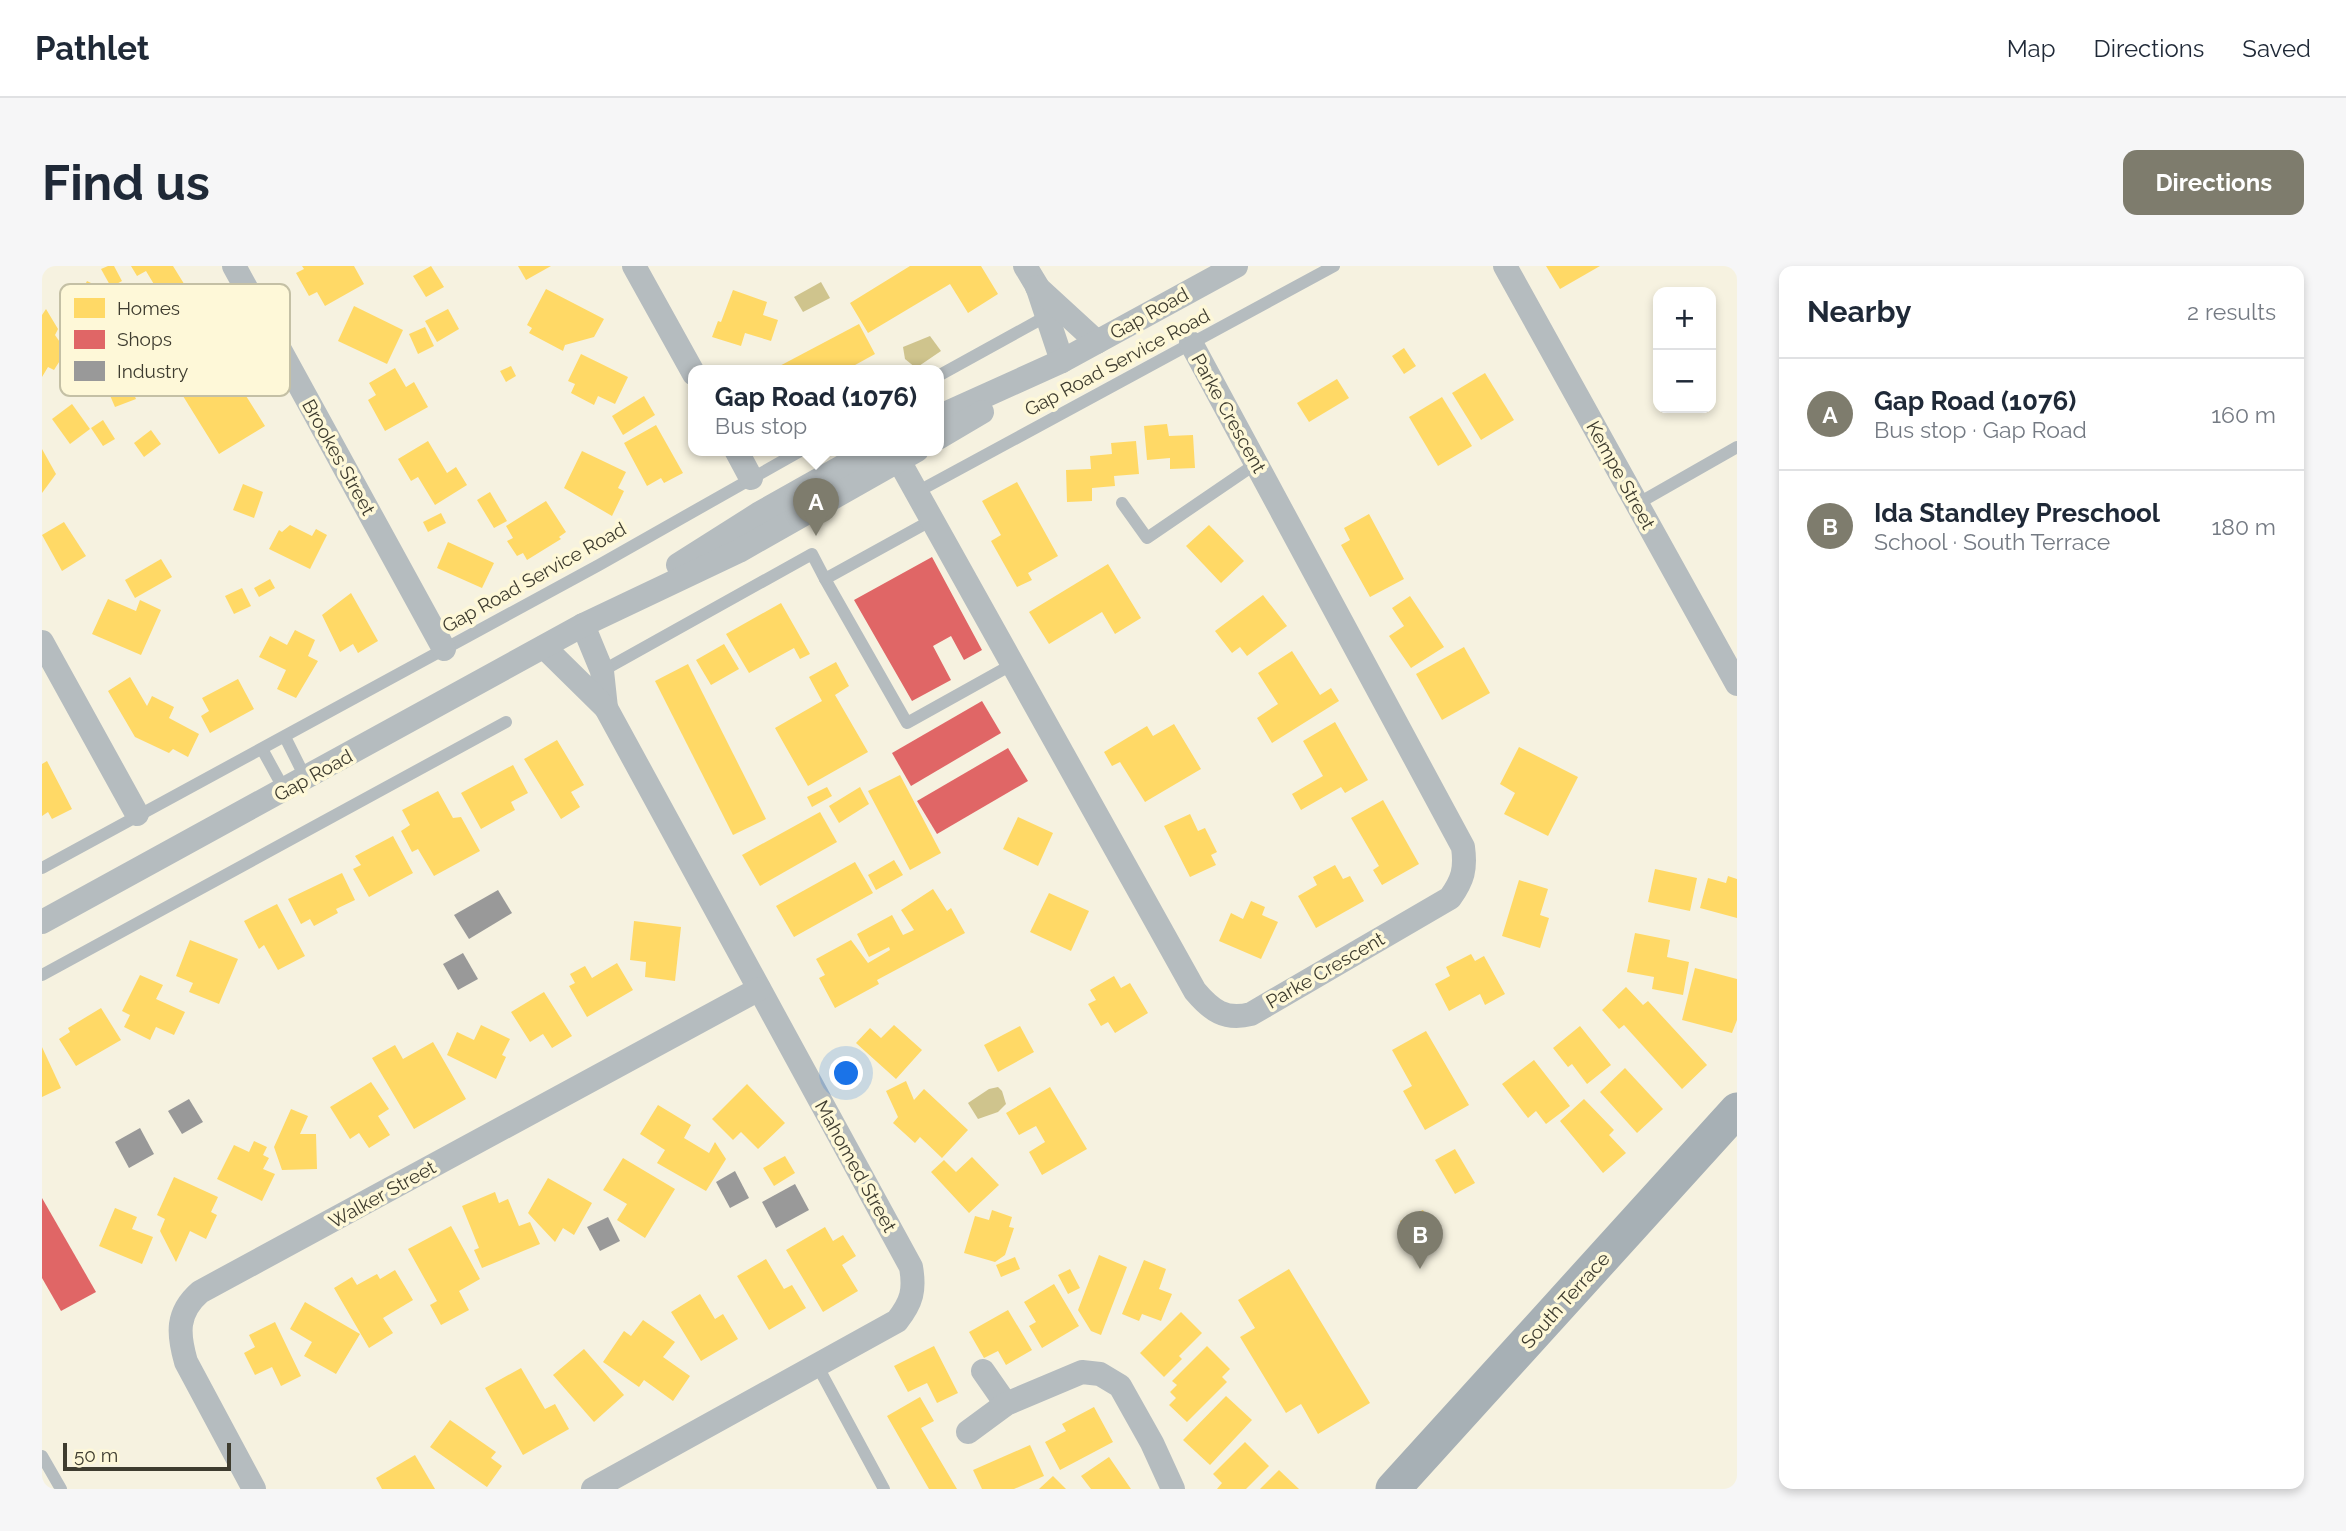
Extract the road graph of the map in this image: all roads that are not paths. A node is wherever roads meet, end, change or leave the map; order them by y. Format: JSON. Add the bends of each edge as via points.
{"nodes":[{"id":1,"x":234,"y":266,"type":"edge"},
{"id":2,"x":634,"y":266,"type":"edge"},
{"id":3,"x":1236,"y":266,"type":"edge"},
{"id":4,"x":1334,"y":266,"type":"edge"},
{"id":5,"x":1505,"y":266,"type":"edge"},
{"id":6,"x":1031,"y":276,"type":"edge"},
{"id":7,"x":244,"y":284,"type":"edge"},
{"id":8,"x":1045,"y":317,"type":"junction"},
{"id":9,"x":1097,"y":342,"type":"junction"},
{"id":10,"x":1191,"y":344,"type":"junction"},
{"id":11,"x":1062,"y":361,"type":"junction"},
{"id":12,"x":689,"y":365,"type":"edge"},
{"id":13,"x":290,"y":369,"type":"edge"},
{"id":14,"x":944,"y":373,"type":"edge"},
{"id":15,"x":944,"y":415,"type":"edge"},
{"id":16,"x":944,"y":435,"type":"edge"},
{"id":17,"x":1737,"y":447,"type":"edge"},
{"id":18,"x":739,"y":456,"type":"edge"},
{"id":19,"x":791,"y":456,"type":"edge"},
{"id":20,"x":861,"y":456,"type":"edge"},
{"id":21,"x":900,"y":456,"type":"edge"},
{"id":22,"x":904,"y":456,"type":"edge"},
{"id":23,"x":1257,"y":463,"type":"junction"},
{"id":24,"x":751,"y":478,"type":"junction"},
{"id":25,"x":917,"y":492,"type":"junction"},
{"id":26,"x":1122,"y":503,"type":"dead end"},
{"id":27,"x":1637,"y":504,"type":"junction"},
{"id":28,"x":932,"y":520,"type":"junction"},
{"id":29,"x":825,"y":579,"type":"junction"},
{"id":30,"x":583,"y":625,"type":"junction"},
{"id":31,"x":42,"y":642,"type":"edge"},
{"id":32,"x":544,"y":647,"type":"junction"},
{"id":33,"x":443,"y":649,"type":"junction"},
{"id":34,"x":1013,"y":664,"type":"junction"},
{"id":35,"x":602,"y":671,"type":"junction"},
{"id":36,"x":581,"y":684,"type":"junction"},
{"id":37,"x":1737,"y":684,"type":"edge"},
{"id":38,"x":606,"y":709,"type":"junction"},
{"id":39,"x":506,"y":722,"type":"dead end"},
{"id":40,"x":285,"y":737,"type":"junction"},
{"id":41,"x":262,"y":749,"type":"junction"},
{"id":42,"x":295,"y":785,"type":"junction"},
{"id":43,"x":137,"y":814,"type":"junction"},
{"id":44,"x":42,"y":868,"type":"edge"},
{"id":45,"x":42,"y":922,"type":"edge"},
{"id":46,"x":42,"y":975,"type":"edge"},
{"id":47,"x":759,"y":989,"type":"junction"},
{"id":48,"x":1737,"y":1110,"type":"edge"},
{"id":49,"x":817,"y":1365,"type":"junction"},
{"id":50,"x":983,"y":1371,"type":"dead end"},
{"id":51,"x":1006,"y":1404,"type":"junction"},
{"id":52,"x":968,"y":1432,"type":"dead end"},
{"id":53,"x":42,"y":1456,"type":"edge"},
{"id":54,"x":61,"y":1489,"type":"edge"},
{"id":55,"x":254,"y":1489,"type":"edge"},
{"id":56,"x":593,"y":1489,"type":"edge"},
{"id":57,"x":884,"y":1489,"type":"edge"},
{"id":58,"x":1173,"y":1489,"type":"edge"},
{"id":59,"x":1393,"y":1489,"type":"edge"}],
"edges":[{"from":1,"to":7,"type":"street","name":"Brookes Street"},
{"from":2,"to":12,"type":"street"},
{"from":3,"to":9,"type":"street","name":"Gap Road"},
{"from":4,"to":10,"type":"lane","name":"Gap Road Service Road"},
{"from":5,"to":27,"type":"street","name":"Kempe Street"},
{"from":6,"to":8,"type":"street"},
{"from":6,"to":9,"type":"street"},
{"from":8,"to":11,"type":"street"},
{"from":8,"to":14,"type":"lane"},
{"from":9,"to":11,"type":"street","name":"Gap Road"},
{"from":10,"to":23,"type":"street","name":"Parke Crescent"},
{"from":10,"to":25,"type":"lane","name":"Gap Road Service Road"},
{"from":11,"to":15,"type":"street","name":"Gap Road"},
{"from":11,"to":16,"type":"street","name":"Gap Road"},
{"from":13,"to":33,"type":"street","name":"Brookes Street"},
{"from":17,"to":27,"type":"lane"},
{"from":18,"to":24,"type":"street"},
{"from":19,"to":24,"type":"lane","name":"Gap Road Service Road"},
{"from":20,"to":30,"type":"street","name":"Gap Road","via":[[760,513]]},
{"from":21,"to":30,"type":"street","name":"Gap Road","via":[[739,551]]},
{"from":22,"to":25,"type":"street","name":"Parke Crescent"},
{"from":23,"to":26,"type":"lane","via":[[1147,538]]},
{"from":23,"to":34,"type":"street","name":"Parke Crescent","via":[[1463,847],[1463,880],[1450,898],[1251,1014],[1236,1018],[1220,1014],[1195,990]]},
{"from":24,"to":33,"type":"lane","name":"Gap Road Service Road"},
{"from":25,"to":28,"type":"street","name":"Parke Crescent"},
{"from":27,"to":37,"type":"street","name":"Kempe Street"},
{"from":28,"to":29,"type":"lane"},
{"from":28,"to":34,"type":"street","name":"Parke Crescent"},
{"from":29,"to":34,"type":"lane","via":[[907,723]]},
{"from":29,"to":35,"type":"lane","via":[[811,554]]},
{"from":30,"to":32,"type":"street","name":"Gap Road"},
{"from":30,"to":35,"type":"street","name":"Mahomed Street"},
{"from":31,"to":43,"type":"street"},
{"from":32,"to":36,"type":"street","name":"Mahomed Street"},
{"from":32,"to":42,"type":"street","name":"Gap Road"},
{"from":33,"to":40,"type":"lane","name":"Gap Road Service Road"},
{"from":35,"to":36,"type":"street"},
{"from":35,"to":38,"type":"street","name":"Mahomed Street"},
{"from":36,"to":38,"type":"street","name":"Mahomed Street"},
{"from":38,"to":47,"type":"street","name":"Mahomed Street"},
{"from":39,"to":46,"type":"lane"},
{"from":40,"to":41,"type":"lane","name":"Gap Road Service Road"},
{"from":40,"to":42,"type":"lane"},
{"from":41,"to":42,"type":"lane"},
{"from":41,"to":43,"type":"lane","name":"Gap Road Service Road"},
{"from":42,"to":45,"type":"street","name":"Gap Road"},
{"from":43,"to":44,"type":"lane","name":"Gap Road Service Road"},
{"from":47,"to":49,"type":"street","name":"Mahomed Street","via":[[913,1276],[911,1304],[897,1321]]},
{"from":47,"to":55,"type":"street","name":"Walker Street","via":[[188,1303],[180,1321],[186,1363]]},
{"from":48,"to":59,"type":"street","name":"South Terrace"},
{"from":49,"to":56,"type":"street","name":"Mahomed Street"},
{"from":49,"to":57,"type":"lane"},
{"from":50,"to":51,"type":"street"},
{"from":51,"to":52,"type":"street"},
{"from":51,"to":58,"type":"street","via":[[1082,1372],[1100,1374],[1120,1386]]},
{"from":53,"to":54,"type":"lane"}]}
